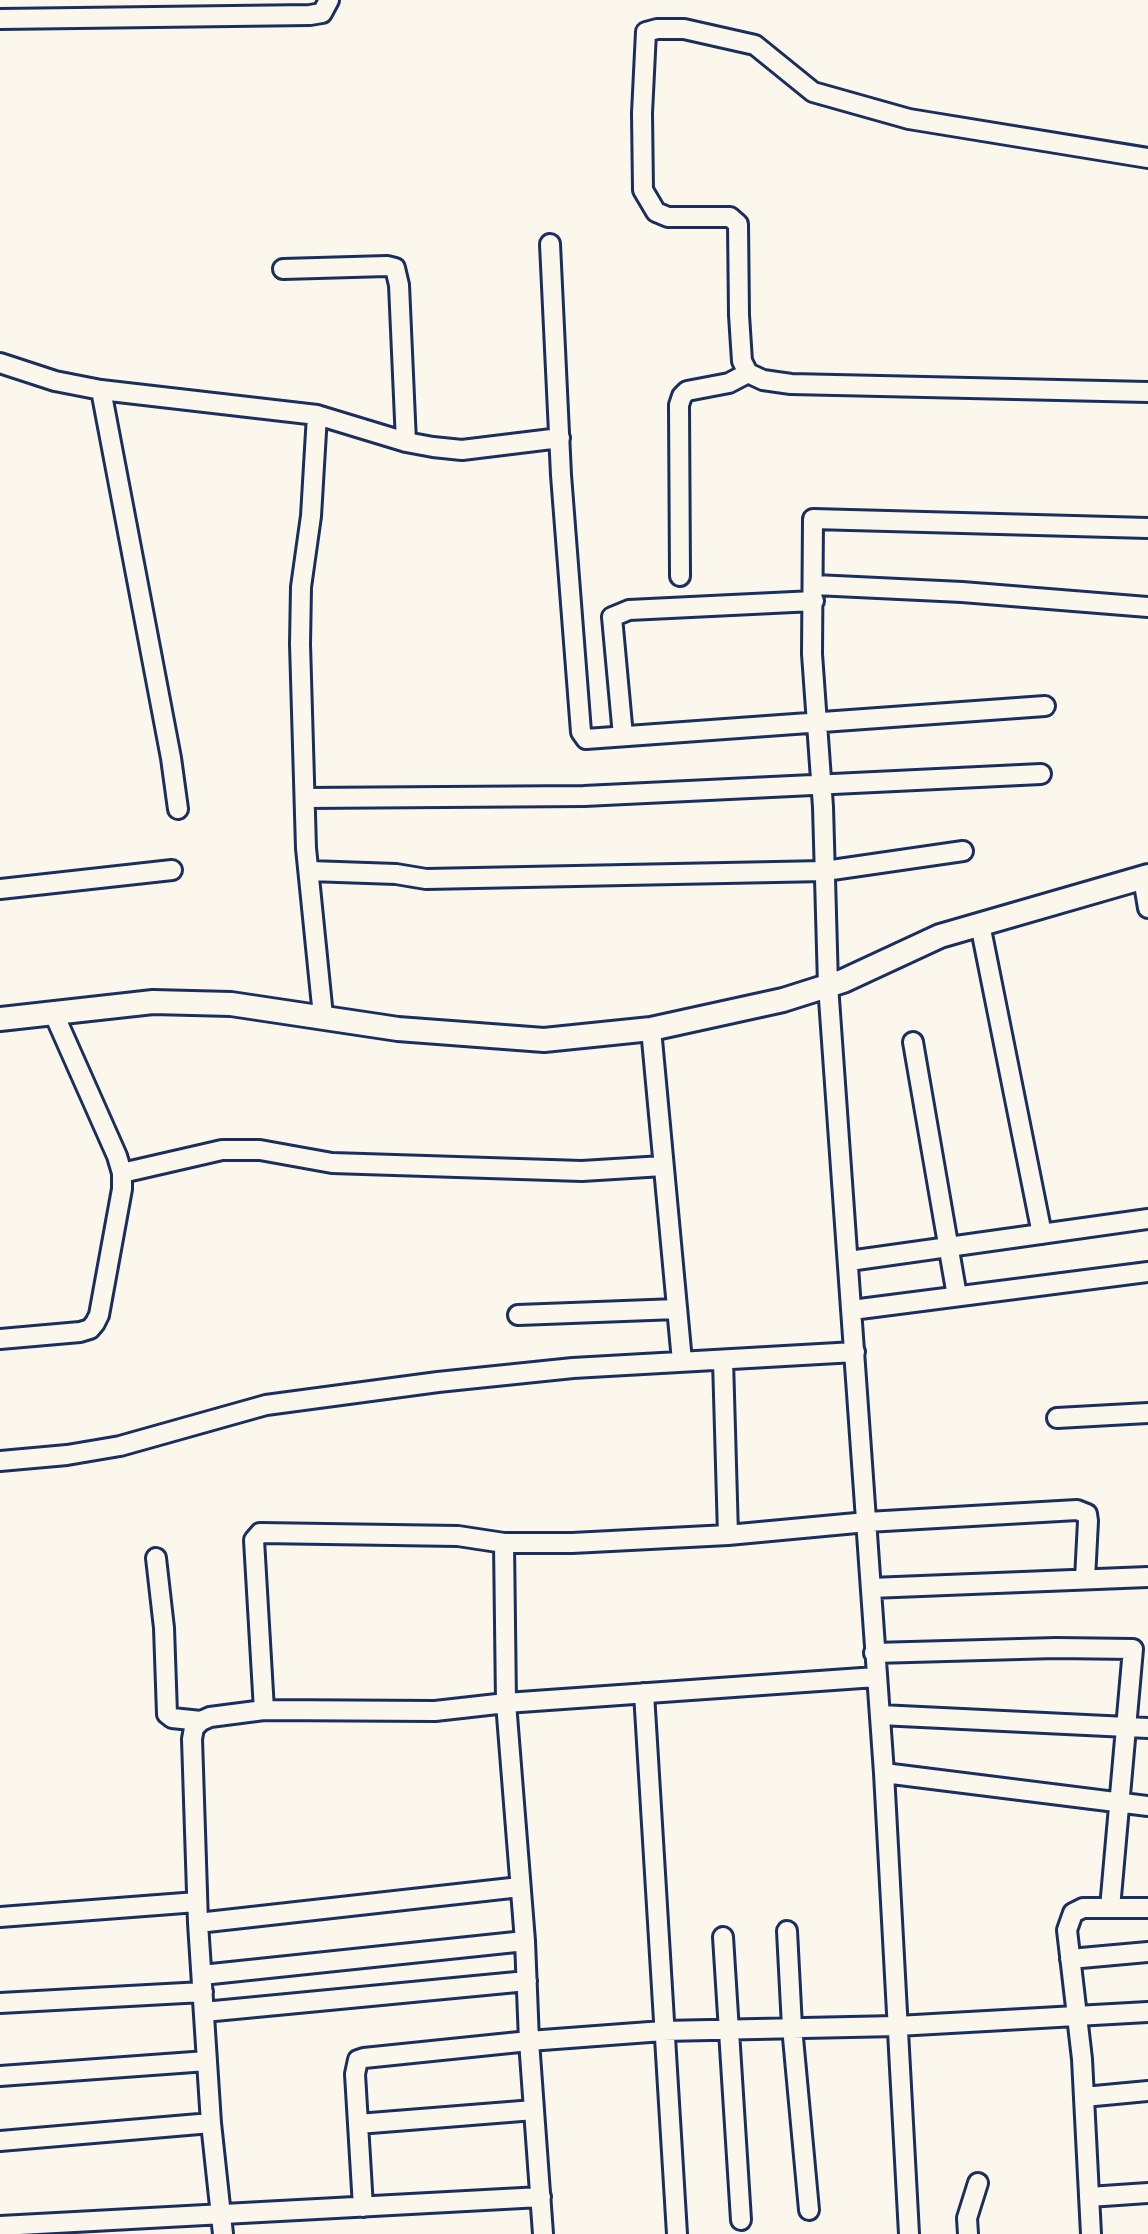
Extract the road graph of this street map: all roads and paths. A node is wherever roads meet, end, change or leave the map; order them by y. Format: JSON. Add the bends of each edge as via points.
{"nodes":[{"id":1,"x":329,"y":0,"type":"edge"},
{"id":2,"x":0,"y":19,"type":"edge"},
{"id":3,"x":1148,"y":158,"type":"edge"},
{"id":4,"x":550,"y":244,"type":"dead end"},
{"id":5,"x":283,"y":269,"type":"dead end"},
{"id":6,"x":0,"y":363,"type":"edge"},
{"id":7,"x":748,"y":373,"type":"junction"},
{"id":8,"x":101,"y":390,"type":"junction"},
{"id":9,"x":1148,"y":392,"type":"edge"},
{"id":10,"x":317,"y":415,"type":"junction"},
{"id":11,"x":560,"y":438,"type":"junction"},
{"id":12,"x":406,"y":442,"type":"junction"},
{"id":13,"x":1148,"y":528,"type":"edge"},
{"id":14,"x":680,"y":576,"type":"dead end"},
{"id":15,"x":814,"y":593,"type":"junction"},
{"id":16,"x":1148,"y":607,"type":"edge"},
{"id":17,"x":1045,"y":706,"type":"dead end"},
{"id":18,"x":815,"y":721,"type":"junction"},
{"id":19,"x":623,"y":736,"type":"junction"},
{"id":20,"x":1041,"y":774,"type":"dead end"},
{"id":21,"x":821,"y":786,"type":"junction"},
{"id":22,"x":305,"y":798,"type":"junction"},
{"id":23,"x":178,"y":809,"type":"dead end"},
{"id":24,"x":963,"y":851,"type":"dead end"},
{"id":25,"x":172,"y":870,"type":"dead end"},
{"id":26,"x":310,"y":871,"type":"junction"},
{"id":27,"x":825,"y":871,"type":"junction"},
{"id":28,"x":1146,"y":877,"type":"edge"},
{"id":29,"x":0,"y":889,"type":"edge"},
{"id":30,"x":1148,"y":908,"type":"edge"},
{"id":31,"x":980,"y":924,"type":"junction"},
{"id":32,"x":828,"y":985,"type":"junction"},
{"id":33,"x":54,"y":1014,"type":"junction"},
{"id":34,"x":323,"y":1016,"type":"junction"},
{"id":35,"x":0,"y":1019,"type":"edge"},
{"id":36,"x":651,"y":1029,"type":"junction"},
{"id":37,"x":913,"y":1042,"type":"dead end"},
{"id":38,"x":663,"y":1166,"type":"junction"},
{"id":39,"x":122,"y":1173,"type":"junction"},
{"id":40,"x":1148,"y":1219,"type":"edge"},
{"id":41,"x":1042,"y":1234,"type":"junction"},
{"id":42,"x":949,"y":1247,"type":"junction"},
{"id":43,"x":849,"y":1261,"type":"junction"},
{"id":44,"x":1148,"y":1272,"type":"edge"},
{"id":45,"x":957,"y":1296,"type":"junction"},
{"id":46,"x":677,"y":1309,"type":"junction"},
{"id":47,"x":852,"y":1310,"type":"junction"},
{"id":48,"x":518,"y":1315,"type":"dead end"},
{"id":49,"x":0,"y":1339,"type":"edge"},
{"id":50,"x":855,"y":1352,"type":"junction"},
{"id":51,"x":723,"y":1360,"type":"junction"},
{"id":52,"x":682,"y":1361,"type":"junction"},
{"id":53,"x":1148,"y":1413,"type":"edge"},
{"id":54,"x":1057,"y":1418,"type":"dead end"},
{"id":55,"x":0,"y":1461,"type":"edge"},
{"id":56,"x":867,"y":1522,"type":"junction"},
{"id":57,"x":728,"y":1535,"type":"junction"},
{"id":58,"x":504,"y":1543,"type":"junction"},
{"id":59,"x":156,"y":1558,"type":"dead end"},
{"id":60,"x":1148,"y":1577,"type":"edge"},
{"id":61,"x":1085,"y":1579,"type":"junction"},
{"id":62,"x":871,"y":1588,"type":"junction"},
{"id":63,"x":1141,"y":1650,"type":"edge"},
{"id":64,"x":874,"y":1653,"type":"junction"},
{"id":65,"x":876,"y":1677,"type":"junction"},
{"id":66,"x":644,"y":1693,"type":"junction"},
{"id":67,"x":506,"y":1703,"type":"junction"},
{"id":68,"x":264,"y":1710,"type":"junction"},
{"id":69,"x":880,"y":1715,"type":"junction"},
{"id":70,"x":201,"y":1721,"type":"junction"},
{"id":71,"x":1128,"y":1727,"type":"junction"},
{"id":72,"x":1148,"y":1728,"type":"edge"},
{"id":73,"x":884,"y":1773,"type":"junction"},
{"id":74,"x":1120,"y":1804,"type":"junction"},
{"id":75,"x":1148,"y":1806,"type":"edge"},
{"id":76,"x":520,"y":1887,"type":"junction"},
{"id":77,"x":197,"y":1902,"type":"junction"},
{"id":78,"x":1110,"y":1908,"type":"junction"},
{"id":79,"x":1148,"y":1908,"type":"edge"},
{"id":80,"x":0,"y":1917,"type":"edge"},
{"id":81,"x":198,"y":1923,"type":"junction"},
{"id":82,"x":787,"y":1931,"type":"dead end"},
{"id":83,"x":723,"y":1937,"type":"dead end"},
{"id":84,"x":525,"y":1941,"type":"junction"},
{"id":85,"x":1148,"y":1952,"type":"edge"},
{"id":86,"x":1070,"y":1959,"type":"junction"},
{"id":87,"x":527,"y":1981,"type":"junction"},
{"id":88,"x":202,"y":1984,"type":"junction"},
{"id":89,"x":0,"y":2003,"type":"edge"},
{"id":90,"x":204,"y":2012,"type":"junction"},
{"id":91,"x":1148,"y":2012,"type":"edge"},
{"id":92,"x":1077,"y":2016,"type":"junction"},
{"id":93,"x":897,"y":2026,"type":"junction"},
{"id":94,"x":792,"y":2027,"type":"junction"},
{"id":95,"x":728,"y":2028,"type":"junction"},
{"id":96,"x":663,"y":2031,"type":"junction"},
{"id":97,"x":529,"y":2041,"type":"junction"},
{"id":98,"x":207,"y":2061,"type":"junction"},
{"id":99,"x":0,"y":2076,"type":"edge"},
{"id":100,"x":1148,"y":2091,"type":"edge"},
{"id":101,"x":1084,"y":2097,"type":"junction"},
{"id":102,"x":534,"y":2110,"type":"junction"},
{"id":103,"x":211,"y":2123,"type":"junction"},
{"id":104,"x":358,"y":2124,"type":"junction"},
{"id":105,"x":0,"y":2141,"type":"edge"},
{"id":106,"x":978,"y":2183,"type":"dead end"},
{"id":107,"x":1148,"y":2193,"type":"edge"},
{"id":108,"x":541,"y":2197,"type":"junction"},
{"id":109,"x":1089,"y":2197,"type":"junction"},
{"id":110,"x":363,"y":2207,"type":"junction"},
{"id":111,"x":809,"y":2210,"type":"dead end"},
{"id":112,"x":222,"y":2214,"type":"junction"},
{"id":113,"x":741,"y":2220,"type":"dead end"},
{"id":114,"x":0,"y":2226,"type":"edge"},
{"id":115,"x":223,"y":2234,"type":"edge"},
{"id":116,"x":543,"y":2234,"type":"edge"},
{"id":117,"x":677,"y":2234,"type":"edge"},
{"id":118,"x":909,"y":2234,"type":"edge"},
{"id":119,"x":968,"y":2234,"type":"edge"},
{"id":120,"x":1091,"y":2234,"type":"edge"}],
"edges":[{"from":1,"to":2,"type":"street","via":[[322,13],[310,15]]},
{"from":3,"to":7,"type":"street","via":[[909,119],[813,92],[755,45],[684,29],[646,32],[643,190],[656,212],[668,217],[730,217],[738,224],[742,361]]},
{"from":4,"to":11,"type":"street"},
{"from":5,"to":12,"type":"street","via":[[395,268]]},
{"from":6,"to":8,"type":"street"},
{"from":7,"to":9,"type":"street","via":[[791,384]]},
{"from":7,"to":14,"type":"street","via":[[682,396]]},
{"from":8,"to":10,"type":"street"},
{"from":8,"to":23,"type":"street"},
{"from":10,"to":12,"type":"street"},
{"from":10,"to":22,"type":"street","via":[[301,587]]},
{"from":11,"to":12,"type":"street","via":[[462,450]]},
{"from":11,"to":19,"type":"street","via":[[581,732],[586,739]]},
{"from":13,"to":15,"type":"street","via":[[813,519]]},
{"from":15,"to":16,"type":"street","via":[[962,592]]},
{"from":15,"to":18,"type":"street"},
{"from":15,"to":19,"type":"street","via":[[629,610],[612,617]]},
{"from":17,"to":18,"type":"street"},
{"from":18,"to":19,"type":"street"},
{"from":18,"to":21,"type":"street"},
{"from":20,"to":21,"type":"street"},
{"from":21,"to":22,"type":"street","via":[[584,796]]},
{"from":21,"to":27,"type":"street"},
{"from":22,"to":26,"type":"street"},
{"from":24,"to":27,"type":"street"},
{"from":25,"to":29,"type":"street"},
{"from":26,"to":27,"type":"street","via":[[426,879]]},
{"from":26,"to":34,"type":"street"},
{"from":27,"to":32,"type":"street"},
{"from":28,"to":30,"type":"street"},
{"from":28,"to":31,"type":"street"},
{"from":31,"to":32,"type":"street"},
{"from":31,"to":41,"type":"street"},
{"from":32,"to":36,"type":"street"},
{"from":32,"to":43,"type":"street"},
{"from":33,"to":34,"type":"street","via":[[153,1002],[231,1004]]},
{"from":33,"to":35,"type":"street"},
{"from":33,"to":39,"type":"street"},
{"from":34,"to":36,"type":"street","via":[[398,1029],[544,1040]]},
{"from":36,"to":38,"type":"street"},
{"from":37,"to":42,"type":"street"},
{"from":38,"to":39,"type":"street","via":[[582,1171],[348,1164],[260,1150],[222,1150]]},
{"from":38,"to":46,"type":"street"},
{"from":39,"to":49,"type":"street","via":[[95,1323],[80,1332]]},
{"from":40,"to":41,"type":"street"},
{"from":41,"to":42,"type":"street"},
{"from":42,"to":43,"type":"street"},
{"from":42,"to":45,"type":"street"},
{"from":43,"to":47,"type":"street"},
{"from":44,"to":45,"type":"street"},
{"from":45,"to":47,"type":"street"},
{"from":46,"to":48,"type":"street"},
{"from":46,"to":52,"type":"street"},
{"from":47,"to":50,"type":"street"},
{"from":50,"to":51,"type":"street"},
{"from":50,"to":56,"type":"street"},
{"from":51,"to":52,"type":"street"},
{"from":51,"to":57,"type":"street"},
{"from":52,"to":55,"type":"street","via":[[513,1374],[266,1405],[120,1446]]},
{"from":53,"to":54,"type":"street"},
{"from":56,"to":57,"type":"street"},
{"from":56,"to":61,"type":"street","via":[[1082,1510],[1088,1521]]},
{"from":56,"to":62,"type":"street"},
{"from":57,"to":58,"type":"street"},
{"from":58,"to":67,"type":"street"},
{"from":58,"to":68,"type":"street","via":[[458,1536],[256,1535]]},
{"from":59,"to":70,"type":"street","via":[[167,1714]]},
{"from":60,"to":61,"type":"street"},
{"from":61,"to":62,"type":"street"},
{"from":62,"to":64,"type":"street"},
{"from":63,"to":64,"type":"street"},
{"from":63,"to":71,"type":"street"},
{"from":64,"to":65,"type":"street"},
{"from":65,"to":66,"type":"street"},
{"from":65,"to":69,"type":"street"},
{"from":66,"to":67,"type":"street"},
{"from":66,"to":96,"type":"street"},
{"from":67,"to":68,"type":"street","via":[[435,1711]]},
{"from":67,"to":76,"type":"street"},
{"from":68,"to":70,"type":"street"},
{"from":69,"to":71,"type":"street"},
{"from":69,"to":73,"type":"street"},
{"from":70,"to":77,"type":"street","via":[[192,1739]]},
{"from":71,"to":72,"type":"street"},
{"from":71,"to":74,"type":"street"},
{"from":73,"to":74,"type":"street"},
{"from":73,"to":93,"type":"street"},
{"from":74,"to":75,"type":"street"},
{"from":74,"to":78,"type":"street"},
{"from":76,"to":81,"type":"street"},
{"from":76,"to":84,"type":"street"},
{"from":77,"to":80,"type":"street"},
{"from":77,"to":81,"type":"street"},
{"from":78,"to":79,"type":"street"},
{"from":78,"to":86,"type":"street","via":[[1073,1913],[1067,1930]]},
{"from":81,"to":88,"type":"street"},
{"from":82,"to":94,"type":"street"},
{"from":83,"to":95,"type":"street"},
{"from":84,"to":87,"type":"street"},
{"from":84,"to":88,"type":"street"},
{"from":85,"to":86,"type":"street"},
{"from":86,"to":92,"type":"street"},
{"from":87,"to":90,"type":"street"},
{"from":87,"to":97,"type":"street"},
{"from":88,"to":89,"type":"street"},
{"from":88,"to":90,"type":"street"},
{"from":90,"to":98,"type":"street"},
{"from":91,"to":92,"type":"street"},
{"from":92,"to":93,"type":"street"},
{"from":92,"to":101,"type":"street"},
{"from":93,"to":94,"type":"street"},
{"from":93,"to":118,"type":"street"},
{"from":94,"to":95,"type":"street"},
{"from":94,"to":111,"type":"street"},
{"from":95,"to":96,"type":"street"},
{"from":95,"to":113,"type":"street"},
{"from":96,"to":97,"type":"street"},
{"from":96,"to":117,"type":"street"},
{"from":97,"to":102,"type":"street"},
{"from":97,"to":104,"type":"street","via":[[358,2060]]},
{"from":98,"to":99,"type":"street"},
{"from":98,"to":103,"type":"street"},
{"from":100,"to":101,"type":"street"},
{"from":101,"to":109,"type":"street"},
{"from":102,"to":104,"type":"street"},
{"from":102,"to":108,"type":"street"},
{"from":103,"to":105,"type":"street"},
{"from":103,"to":112,"type":"street"},
{"from":104,"to":110,"type":"street"},
{"from":106,"to":119,"type":"street","via":[[967,2218]]},
{"from":107,"to":109,"type":"street"},
{"from":108,"to":110,"type":"street"},
{"from":108,"to":116,"type":"street"},
{"from":109,"to":120,"type":"street"},
{"from":110,"to":112,"type":"street"},
{"from":112,"to":114,"type":"street"},
{"from":112,"to":115,"type":"street"}]}
